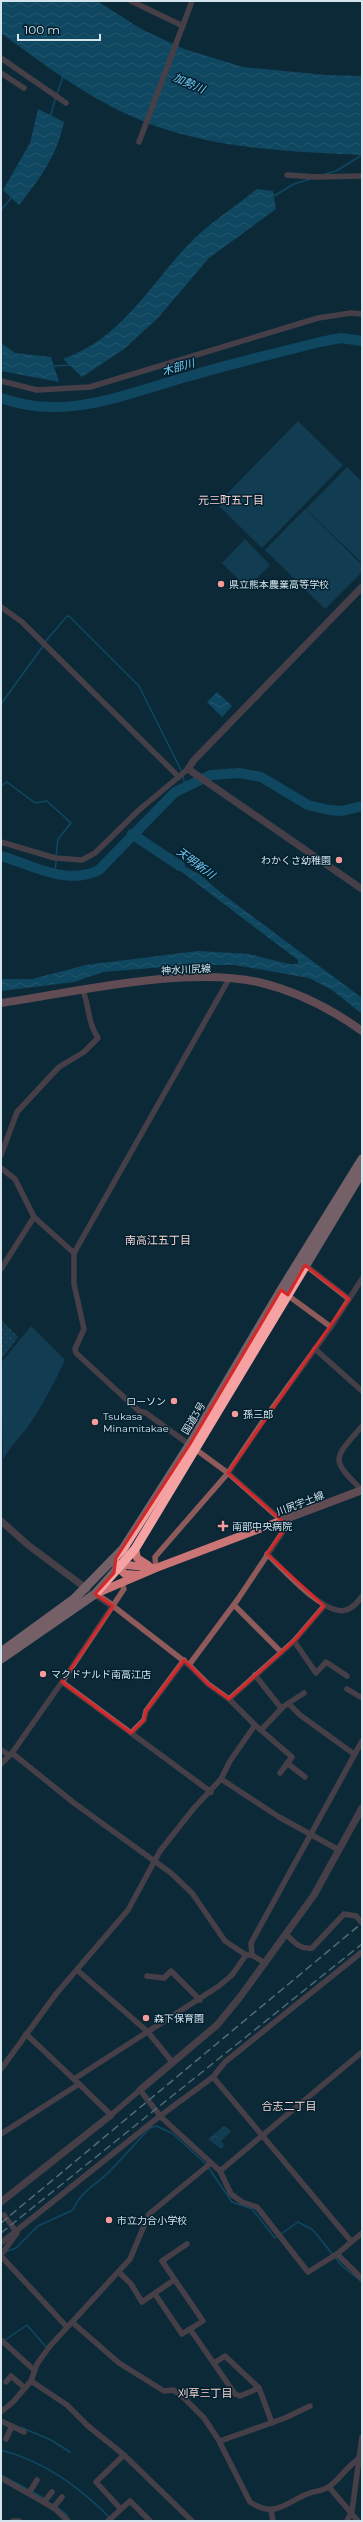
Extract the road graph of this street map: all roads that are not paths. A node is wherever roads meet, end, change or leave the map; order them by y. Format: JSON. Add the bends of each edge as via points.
{"nodes":[{"id":1,"x":131,"y":1,"type":"edge"},
{"id":2,"x":192,"y":1,"type":"edge"},
{"id":3,"x":183,"y":26,"type":"junction"},
{"id":4,"x":1,"y":58,"type":"edge"},
{"id":5,"x":1,"y":73,"type":"edge"},
{"id":6,"x":24,"y":88,"type":"dead end"},
{"id":7,"x":66,"y":103,"type":"dead end"},
{"id":8,"x":139,"y":142,"type":"dead end"},
{"id":9,"x":287,"y":175,"type":"dead end"},
{"id":10,"x":362,"y":176,"type":"edge"},
{"id":11,"x":362,"y":314,"type":"edge"},
{"id":12,"x":1,"y":381,"type":"edge"},
{"id":13,"x":362,"y":587,"type":"edge"},
{"id":14,"x":1,"y":606,"type":"edge"},
{"id":15,"x":188,"y":768,"type":"junction"},
{"id":16,"x":179,"y":777,"type":"junction"},
{"id":17,"x":1,"y":842,"type":"edge"},
{"id":18,"x":362,"y":889,"type":"edge"},
{"id":19,"x":229,"y":979,"type":"junction"},
{"id":20,"x":83,"y":991,"type":"junction"},
{"id":21,"x":1,"y":1003,"type":"edge"},
{"id":22,"x":362,"y":1031,"type":"edge"},
{"id":23,"x":1,"y":1155,"type":"edge"},
{"id":24,"x":362,"y":1159,"type":"edge"},
{"id":25,"x":1,"y":1168,"type":"edge"},
{"id":26,"x":362,"y":1172,"type":"edge"},
{"id":27,"x":34,"y":1217,"type":"junction"},
{"id":28,"x":74,"y":1253,"type":"junction"},
{"id":29,"x":305,"y":1265,"type":"junction"},
{"id":30,"x":1,"y":1269,"type":"edge"},
{"id":31,"x":362,"y":1279,"type":"edge"},
{"id":32,"x":284,"y":1292,"type":"junction"},
{"id":33,"x":349,"y":1299,"type":"junction"},
{"id":34,"x":331,"y":1327,"type":"junction"},
{"id":35,"x":315,"y":1349,"type":"junction"},
{"id":36,"x":362,"y":1391,"type":"edge"},
{"id":37,"x":362,"y":1426,"type":"edge"},
{"id":38,"x":193,"y":1446,"type":"junction"},
{"id":39,"x":228,"y":1473,"type":"junction"},
{"id":40,"x":362,"y":1490,"type":"edge"},
{"id":41,"x":1,"y":1521,"type":"edge"},
{"id":42,"x":282,"y":1521,"type":"junction"},
{"id":43,"x":134,"y":1550,"type":"junction"},
{"id":44,"x":267,"y":1554,"type":"junction"},
{"id":45,"x":116,"y":1564,"type":"junction"},
{"id":46,"x":156,"y":1568,"type":"junction"},
{"id":47,"x":140,"y":1575,"type":"junction"},
{"id":48,"x":122,"y":1583,"type":"junction"},
{"id":49,"x":87,"y":1589,"type":"junction"},
{"id":50,"x":95,"y":1594,"type":"junction"},
{"id":51,"x":362,"y":1596,"type":"edge"},
{"id":52,"x":234,"y":1605,"type":"junction"},
{"id":53,"x":113,"y":1606,"type":"junction"},
{"id":54,"x":324,"y":1606,"type":"junction"},
{"id":55,"x":294,"y":1641,"type":"junction"},
{"id":56,"x":1,"y":1652,"type":"edge"},
{"id":57,"x":281,"y":1652,"type":"junction"},
{"id":58,"x":1,"y":1659,"type":"edge"},
{"id":59,"x":184,"y":1660,"type":"junction"},
{"id":60,"x":189,"y":1665,"type":"junction"},
{"id":61,"x":255,"y":1675,"type":"junction"},
{"id":62,"x":347,"y":1676,"type":"dead end"},
{"id":63,"x":62,"y":1682,"type":"junction"},
{"id":64,"x":347,"y":1689,"type":"dead end"},
{"id":65,"x":304,"y":1693,"type":"dead end"},
{"id":66,"x":362,"y":1698,"type":"edge"},
{"id":67,"x":229,"y":1699,"type":"junction"},
{"id":68,"x":289,"y":1704,"type":"junction"},
{"id":69,"x":282,"y":1708,"type":"junction"},
{"id":70,"x":255,"y":1725,"type":"junction"},
{"id":71,"x":261,"y":1730,"type":"junction"},
{"id":72,"x":131,"y":1733,"type":"junction"},
{"id":73,"x":362,"y":1741,"type":"edge"},
{"id":74,"x":1,"y":1750,"type":"edge"},
{"id":75,"x":11,"y":1754,"type":"junction"},
{"id":76,"x":354,"y":1754,"type":"junction"},
{"id":77,"x":287,"y":1763,"type":"junction"},
{"id":78,"x":1,"y":1764,"type":"edge"},
{"id":79,"x":280,"y":1773,"type":"dead end"},
{"id":80,"x":305,"y":1777,"type":"dead end"},
{"id":81,"x":221,"y":1779,"type":"junction"},
{"id":82,"x":211,"y":1792,"type":"junction"},
{"id":83,"x":362,"y":1808,"type":"edge"},
{"id":84,"x":310,"y":1834,"type":"junction"},
{"id":85,"x":339,"y":1850,"type":"junction"},
{"id":86,"x":154,"y":1861,"type":"junction"},
{"id":87,"x":362,"y":1923,"type":"edge"},
{"id":88,"x":286,"y":1934,"type":"junction"},
{"id":89,"x":362,"y":1952,"type":"edge"},
{"id":90,"x":249,"y":1955,"type":"junction"},
{"id":91,"x":265,"y":1963,"type":"junction"},
{"id":92,"x":77,"y":1970,"type":"junction"},
{"id":93,"x":147,"y":1976,"type":"dead end"},
{"id":94,"x":200,"y":2000,"type":"junction"},
{"id":95,"x":148,"y":2032,"type":"junction"},
{"id":96,"x":26,"y":2034,"type":"junction"},
{"id":97,"x":362,"y":2052,"type":"edge"},
{"id":98,"x":173,"y":2063,"type":"junction"},
{"id":99,"x":1,"y":2069,"type":"edge"},
{"id":100,"x":213,"y":2077,"type":"junction"},
{"id":101,"x":74,"y":2079,"type":"junction"},
{"id":102,"x":79,"y":2084,"type":"junction"},
{"id":103,"x":140,"y":2090,"type":"junction"},
{"id":104,"x":111,"y":2115,"type":"junction"},
{"id":105,"x":160,"y":2116,"type":"junction"},
{"id":106,"x":1,"y":2134,"type":"edge"},
{"id":107,"x":263,"y":2135,"type":"junction"},
{"id":108,"x":211,"y":2163,"type":"junction"},
{"id":109,"x":220,"y":2171,"type":"junction"},
{"id":110,"x":1,"y":2202,"type":"edge"},
{"id":111,"x":4,"y":2215,"type":"dead end"},
{"id":112,"x":16,"y":2230,"type":"junction"},
{"id":113,"x":362,"y":2233,"type":"edge"},
{"id":114,"x":352,"y":2241,"type":"junction"},
{"id":115,"x":1,"y":2243,"type":"edge"},
{"id":116,"x":187,"y":2244,"type":"dead end"},
{"id":117,"x":337,"y":2254,"type":"junction"},
{"id":118,"x":1,"y":2255,"type":"edge"},
{"id":119,"x":119,"y":2272,"type":"junction"},
{"id":120,"x":362,"y":2279,"type":"edge"},
{"id":121,"x":174,"y":2280,"type":"junction"},
{"id":122,"x":155,"y":2294,"type":"junction"},
{"id":123,"x":72,"y":2322,"type":"junction"},
{"id":124,"x":67,"y":2328,"type":"junction"},
{"id":125,"x":190,"y":2329,"type":"junction"},
{"id":126,"x":1,"y":2340,"type":"edge"},
{"id":127,"x":214,"y":2363,"type":"junction"},
{"id":128,"x":34,"y":2370,"type":"junction"},
{"id":129,"x":31,"y":2381,"type":"junction"},
{"id":130,"x":6,"y":2382,"type":"dead end"},
{"id":131,"x":25,"y":2388,"type":"junction"},
{"id":132,"x":259,"y":2388,"type":"junction"},
{"id":133,"x":310,"y":2406,"type":"dead end"},
{"id":134,"x":1,"y":2412,"type":"edge"},
{"id":135,"x":1,"y":2422,"type":"edge"},
{"id":136,"x":272,"y":2422,"type":"junction"},
{"id":137,"x":12,"y":2426,"type":"junction"},
{"id":138,"x":24,"y":2432,"type":"dead end"},
{"id":139,"x":362,"y":2437,"type":"edge"},
{"id":140,"x":6,"y":2439,"type":"dead end"},
{"id":141,"x":220,"y":2441,"type":"junction"},
{"id":142,"x":124,"y":2455,"type":"junction"},
{"id":143,"x":360,"y":2458,"type":"junction"},
{"id":144,"x":1,"y":2478,"type":"edge"},
{"id":145,"x":37,"y":2480,"type":"dead end"},
{"id":146,"x":329,"y":2487,"type":"junction"},
{"id":147,"x":52,"y":2492,"type":"dead end"},
{"id":148,"x":29,"y":2493,"type":"junction"},
{"id":149,"x":62,"y":2497,"type":"dead end"},
{"id":150,"x":44,"y":2502,"type":"junction"},
{"id":151,"x":53,"y":2508,"type":"junction"},
{"id":152,"x":120,"y":2508,"type":"junction"},
{"id":153,"x":271,"y":2510,"type":"junction"},
{"id":154,"x":352,"y":2511,"type":"junction"},
{"id":155,"x":13,"y":2521,"type":"edge"},
{"id":156,"x":19,"y":2521,"type":"edge"},
{"id":157,"x":68,"y":2521,"type":"edge"},
{"id":158,"x":108,"y":2521,"type":"edge"},
{"id":159,"x":150,"y":2521,"type":"edge"},
{"id":160,"x":192,"y":2521,"type":"edge"},
{"id":161,"x":273,"y":2521,"type":"edge"},
{"id":162,"x":347,"y":2521,"type":"edge"},
{"id":163,"x":358,"y":2521,"type":"edge"}],
"edges":[{"from":1,"to":3,"type":"street"},
{"from":2,"to":3,"type":"street"},
{"from":3,"to":8,"type":"street"},
{"from":4,"to":7,"type":"street"},
{"from":5,"to":6,"type":"street"},
{"from":9,"to":10,"type":"street"},
{"from":11,"to":12,"type":"street","via":[[350,313],[318,318],[90,388],[37,390]]},
{"from":13,"to":15,"type":"street"},
{"from":14,"to":16,"type":"street","via":[[22,622]]},
{"from":15,"to":16,"type":"street"},
{"from":15,"to":18,"type":"street"},
{"from":16,"to":17,"type":"street","via":[[139,810],[94,853],[82,860],[55,858]]},
{"from":19,"to":20,"type":"main road","name":"神水川尻線","via":[[183,978]]},
{"from":19,"to":22,"type":"main road","name":"神水川尻線","via":[[257,982],[304,997],[324,1006]]},
{"from":19,"to":28,"type":"street"},
{"from":20,"to":21,"type":"main road","name":"神水川尻線"},
{"from":20,"to":23,"type":"street","via":[[88,1002],[90,1026],[98,1038],[84,1052],[59,1067],[17,1112]]},
{"from":24,"to":32,"type":"highway","name":"国道3号"},
{"from":25,"to":27,"type":"street","via":[[15,1179]]},
{"from":26,"to":29,"type":"highway","name":"国道3号"},
{"from":27,"to":28,"type":"street"},
{"from":27,"to":30,"type":"street"},
{"from":28,"to":38,"type":"street","via":[[74,1284],[84,1329],[75,1349],[76,1353],[139,1411],[146,1413]]},
{"from":29,"to":32,"type":"highway","name":"国道3号"},
{"from":29,"to":33,"type":"street"},
{"from":31,"to":33,"type":"street"},
{"from":32,"to":34,"type":"street"},
{"from":32,"to":38,"type":"highway","name":"国道3号"},
{"from":33,"to":34,"type":"street"},
{"from":34,"to":35,"type":"street"},
{"from":35,"to":36,"type":"street"},
{"from":35,"to":39,"type":"street"},
{"from":37,"to":40,"type":"street","via":[[337,1460],[342,1471]]},
{"from":38,"to":39,"type":"street"},
{"from":38,"to":43,"type":"highway","name":"国道3号"},
{"from":38,"to":45,"type":"highway","name":"国道3号"},
{"from":39,"to":42,"type":"street"},
{"from":39,"to":46,"type":"street","via":[[155,1557]]},
{"from":40,"to":42,"type":"main road","name":"川尻宇土線"},
{"from":41,"to":49,"type":"street","via":[[28,1545]]},
{"from":42,"to":44,"type":"street","via":[[284,1530]]},
{"from":42,"to":46,"type":"main road","name":"川尻宇土線"},
{"from":43,"to":45,"type":"highway","name":"国道3号"},
{"from":43,"to":46,"type":"main road","via":[[142,1563]]},
{"from":44,"to":52,"type":"street"},
{"from":44,"to":54,"type":"street"},
{"from":45,"to":46,"type":"main road","name":"川尻宇土線"},
{"from":45,"to":47,"type":"main road","via":[[125,1574]]},
{"from":45,"to":49,"type":"highway","name":"国道3号"},
{"from":45,"to":50,"type":"highway","name":"国道3号"},
{"from":46,"to":47,"type":"main road","name":"川尻宇土線"},
{"from":47,"to":48,"type":"main road","name":"川尻宇土線"},
{"from":48,"to":50,"type":"main road","name":"川尻宇土線"},
{"from":48,"to":53,"type":"street","via":[[124,1589]]},
{"from":49,"to":56,"type":"highway","name":"国道3号"},
{"from":50,"to":53,"type":"street"},
{"from":50,"to":58,"type":"highway","name":"国道3号"},
{"from":51,"to":54,"type":"street","via":[[354,1606],[345,1611]]},
{"from":52,"to":57,"type":"street"},
{"from":52,"to":60,"type":"street"},
{"from":53,"to":59,"type":"street"},
{"from":53,"to":63,"type":"street"},
{"from":54,"to":55,"type":"street"},
{"from":55,"to":57,"type":"street"},
{"from":55,"to":62,"type":"street","via":[[316,1673],[326,1662]]},
{"from":57,"to":61,"type":"street"},
{"from":59,"to":60,"type":"street"},
{"from":59,"to":72,"type":"street","via":[[146,1711],[144,1720]]},
{"from":60,"to":67,"type":"street","via":[[208,1684]]},
{"from":61,"to":67,"type":"street"},
{"from":61,"to":69,"type":"street"},
{"from":63,"to":72,"type":"street"},
{"from":63,"to":75,"type":"street"},
{"from":64,"to":66,"type":"street"},
{"from":65,"to":68,"type":"street"},
{"from":67,"to":70,"type":"street"},
{"from":68,"to":69,"type":"street"},
{"from":68,"to":76,"type":"street","via":[[300,1715]]},
{"from":69,"to":71,"type":"street"},
{"from":70,"to":71,"type":"street"},
{"from":70,"to":81,"type":"street"},
{"from":71,"to":77,"type":"street","via":[[292,1757]]},
{"from":72,"to":82,"type":"street"},
{"from":73,"to":76,"type":"street"},
{"from":74,"to":75,"type":"street"},
{"from":75,"to":78,"type":"street"},
{"from":75,"to":86,"type":"street"},
{"from":76,"to":84,"type":"street"},
{"from":77,"to":79,"type":"street"},
{"from":77,"to":80,"type":"street"},
{"from":81,"to":82,"type":"street"},
{"from":81,"to":84,"type":"street"},
{"from":82,"to":86,"type":"street","via":[[194,1808]]},
{"from":83,"to":85,"type":"street"},
{"from":84,"to":85,"type":"street"},
{"from":84,"to":90,"type":"street","via":[[251,1943]]},
{"from":85,"to":88,"type":"street","via":[[314,1895]]},
{"from":86,"to":90,"type":"street","via":[[192,1893],[225,1941]]},
{"from":86,"to":92,"type":"street","via":[[128,1910]]},
{"from":87,"to":88,"type":"street","bridge":true,"via":[[356,1916],[344,1914],[312,1948],[306,1949]]},
{"from":88,"to":91,"type":"street"},
{"from":89,"to":100,"type":"street","via":[[225,2062]]},
{"from":90,"to":91,"type":"street"},
{"from":90,"to":94,"type":"street","via":[[232,1975]]},
{"from":91,"to":98,"type":"street","via":[[217,2025]]},
{"from":92,"to":95,"type":"street"},
{"from":92,"to":96,"type":"street"},
{"from":93,"to":94,"type":"street","via":[[164,1978],[171,1971]]},
{"from":94,"to":95,"type":"street"},
{"from":95,"to":98,"type":"street"},
{"from":95,"to":101,"type":"street"},
{"from":96,"to":99,"type":"street"},
{"from":96,"to":101,"type":"street"},
{"from":97,"to":107,"type":"street"},
{"from":98,"to":103,"type":"street"},
{"from":100,"to":105,"type":"street"},
{"from":100,"to":107,"type":"street"},
{"from":101,"to":102,"type":"street"},
{"from":102,"to":104,"type":"street"},
{"from":102,"to":106,"type":"street"},
{"from":103,"to":104,"type":"street"},
{"from":103,"to":105,"type":"street"},
{"from":104,"to":110,"type":"street"},
{"from":105,"to":108,"type":"street"},
{"from":105,"to":112,"type":"street"},
{"from":107,"to":109,"type":"street"},
{"from":107,"to":114,"type":"street"},
{"from":108,"to":109,"type":"street"},
{"from":108,"to":119,"type":"street","via":[[149,2214],[134,2251]]},
{"from":109,"to":117,"type":"street","via":[[231,2194],[242,2202],[257,2207],[308,2272]]},
{"from":111,"to":112,"type":"street"},
{"from":112,"to":115,"type":"street"},
{"from":112,"to":118,"type":"street","via":[[17,2233]]},
{"from":113,"to":114,"type":"street"},
{"from":114,"to":117,"type":"street"},
{"from":116,"to":121,"type":"street","via":[[162,2261]]},
{"from":117,"to":120,"type":"street"},
{"from":118,"to":124,"type":"street"},
{"from":119,"to":122,"type":"street","via":[[131,2284],[142,2302]]},
{"from":119,"to":123,"type":"street"},
{"from":121,"to":122,"type":"street"},
{"from":121,"to":125,"type":"street","via":[[203,2321]]},
{"from":122,"to":125,"type":"street","via":[[182,2334]]},
{"from":123,"to":124,"type":"street"},
{"from":123,"to":141,"type":"street","via":[[119,2363],[158,2388],[180,2394],[204,2418]]},
{"from":124,"to":128,"type":"street","via":[[50,2346]]},
{"from":125,"to":127,"type":"street"},
{"from":126,"to":128,"type":"street"},
{"from":127,"to":132,"type":"street","via":[[225,2356]]},
{"from":127,"to":132,"type":"street","via":[[235,2394],[240,2396]]},
{"from":128,"to":129,"type":"street"},
{"from":129,"to":131,"type":"street"},
{"from":129,"to":142,"type":"street","via":[[67,2405]]},
{"from":130,"to":131,"type":"street","via":[[12,2376]]},
{"from":131,"to":134,"type":"street"},
{"from":132,"to":136,"type":"street"},
{"from":133,"to":136,"type":"street"},
{"from":135,"to":137,"type":"street"},
{"from":136,"to":141,"type":"street"},
{"from":137,"to":138,"type":"street"},
{"from":137,"to":140,"type":"street"},
{"from":139,"to":143,"type":"street"},
{"from":141,"to":153,"type":"street","via":[[250,2502],[260,2508]]},
{"from":142,"to":152,"type":"street","via":[[96,2482]]},
{"from":142,"to":160,"type":"street"},
{"from":143,"to":146,"type":"street"},
{"from":143,"to":154,"type":"street"},
{"from":144,"to":148,"type":"street"},
{"from":145,"to":148,"type":"street"},
{"from":146,"to":153,"type":"street"},
{"from":146,"to":154,"type":"street"},
{"from":147,"to":150,"type":"street"},
{"from":148,"to":150,"type":"street"},
{"from":149,"to":151,"type":"street"},
{"from":150,"to":151,"type":"street"},
{"from":151,"to":157,"type":"street"},
{"from":152,"to":158,"type":"street"},
{"from":152,"to":159,"type":"street","via":[[130,2501]]},
{"from":153,"to":161,"type":"street"},
{"from":154,"to":162,"type":"street"},
{"from":154,"to":163,"type":"street"},
{"from":155,"to":156,"type":"street"}]}
